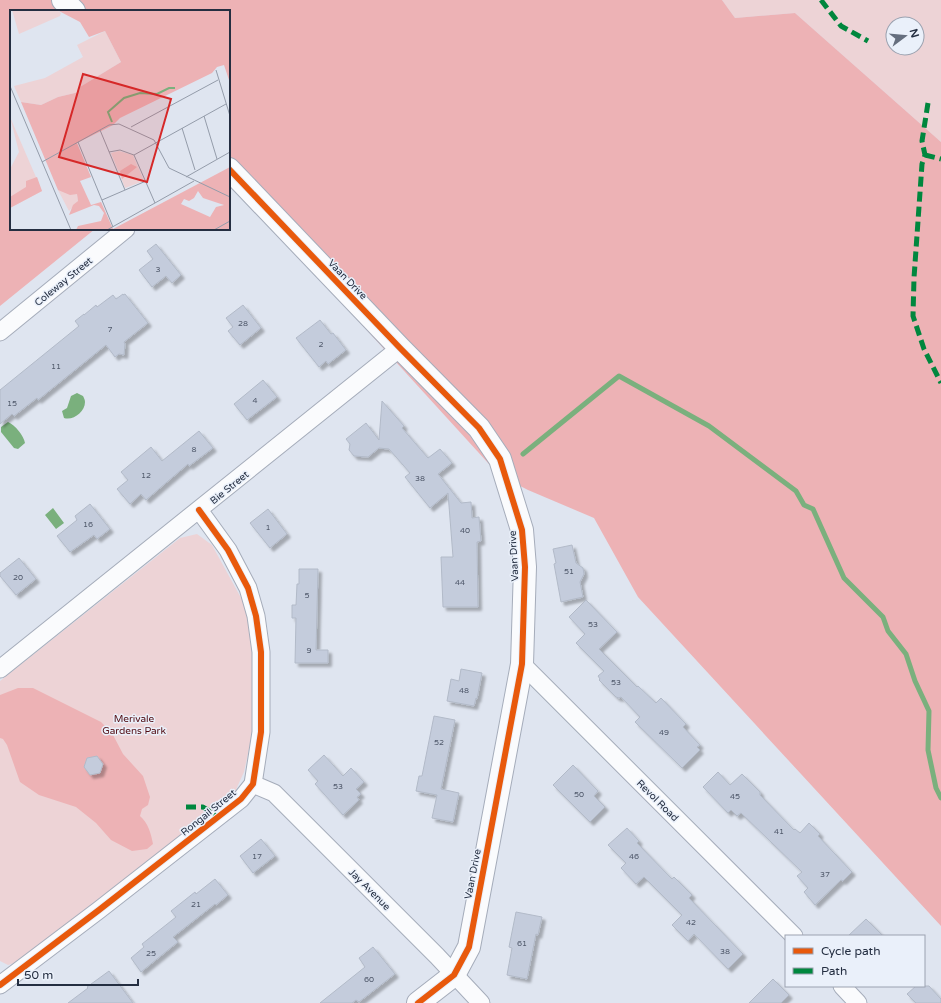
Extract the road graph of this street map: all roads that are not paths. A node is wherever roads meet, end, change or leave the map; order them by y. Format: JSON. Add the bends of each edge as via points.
{"nodes":[{"id":1,"x":63,"y":0,"type":"edge"},
{"id":2,"x":73,"y":10,"type":"edge"},
{"id":3,"x":230,"y":170,"type":"edge"},
{"id":4,"x":125,"y":230,"type":"edge"},
{"id":5,"x":0,"y":332,"type":"edge"},
{"id":6,"x":400,"y":348,"type":"junction"},
{"id":7,"x":199,"y":510,"type":"junction"},
{"id":8,"x":522,"y":664,"type":"junction"},
{"id":9,"x":0,"y":669,"type":"edge"},
{"id":10,"x":252,"y":784,"type":"junction"},
{"id":11,"x":793,"y":935,"type":"edge"},
{"id":12,"x":454,"y":975,"type":"junction"},
{"id":13,"x":2,"y":980,"type":"edge"},
{"id":14,"x":843,"y":987,"type":"edge"},
{"id":15,"x":418,"y":1003,"type":"edge"},
{"id":16,"x":481,"y":1003,"type":"edge"},
{"id":17,"x":858,"y":1003,"type":"edge"}],
"edges":[{"from":1,"to":2,"type":"street"},
{"from":3,"to":6,"type":"street","name":"Vaan Drive"},
{"from":4,"to":5,"type":"street","name":"Coleway Street"},
{"from":6,"to":7,"type":"street","name":"Bie Street"},
{"from":6,"to":8,"type":"street","name":"Vaan Drive","via":[[479,428],[500,459],[522,530],[525,567]]},
{"from":7,"to":9,"type":"street","name":"Bie Street"},
{"from":7,"to":10,"type":"street","name":"Rongail Street","via":[[228,550],[248,588],[256,616],[261,652],[261,732]]},
{"from":8,"to":11,"type":"street","name":"Revol Road"},
{"from":8,"to":12,"type":"street","name":"Vaan Drive","via":[[469,947]]},
{"from":10,"to":12,"type":"street","name":"Jay Avenue","via":[[274,793]]},
{"from":10,"to":13,"type":"street","name":"Rongail Street","via":[[242,799],[99,910]]},
{"from":12,"to":15,"type":"street","name":"Vaan Drive"},
{"from":12,"to":16,"type":"street","name":"Jay Avenue"},
{"from":14,"to":17,"type":"street"}]}
